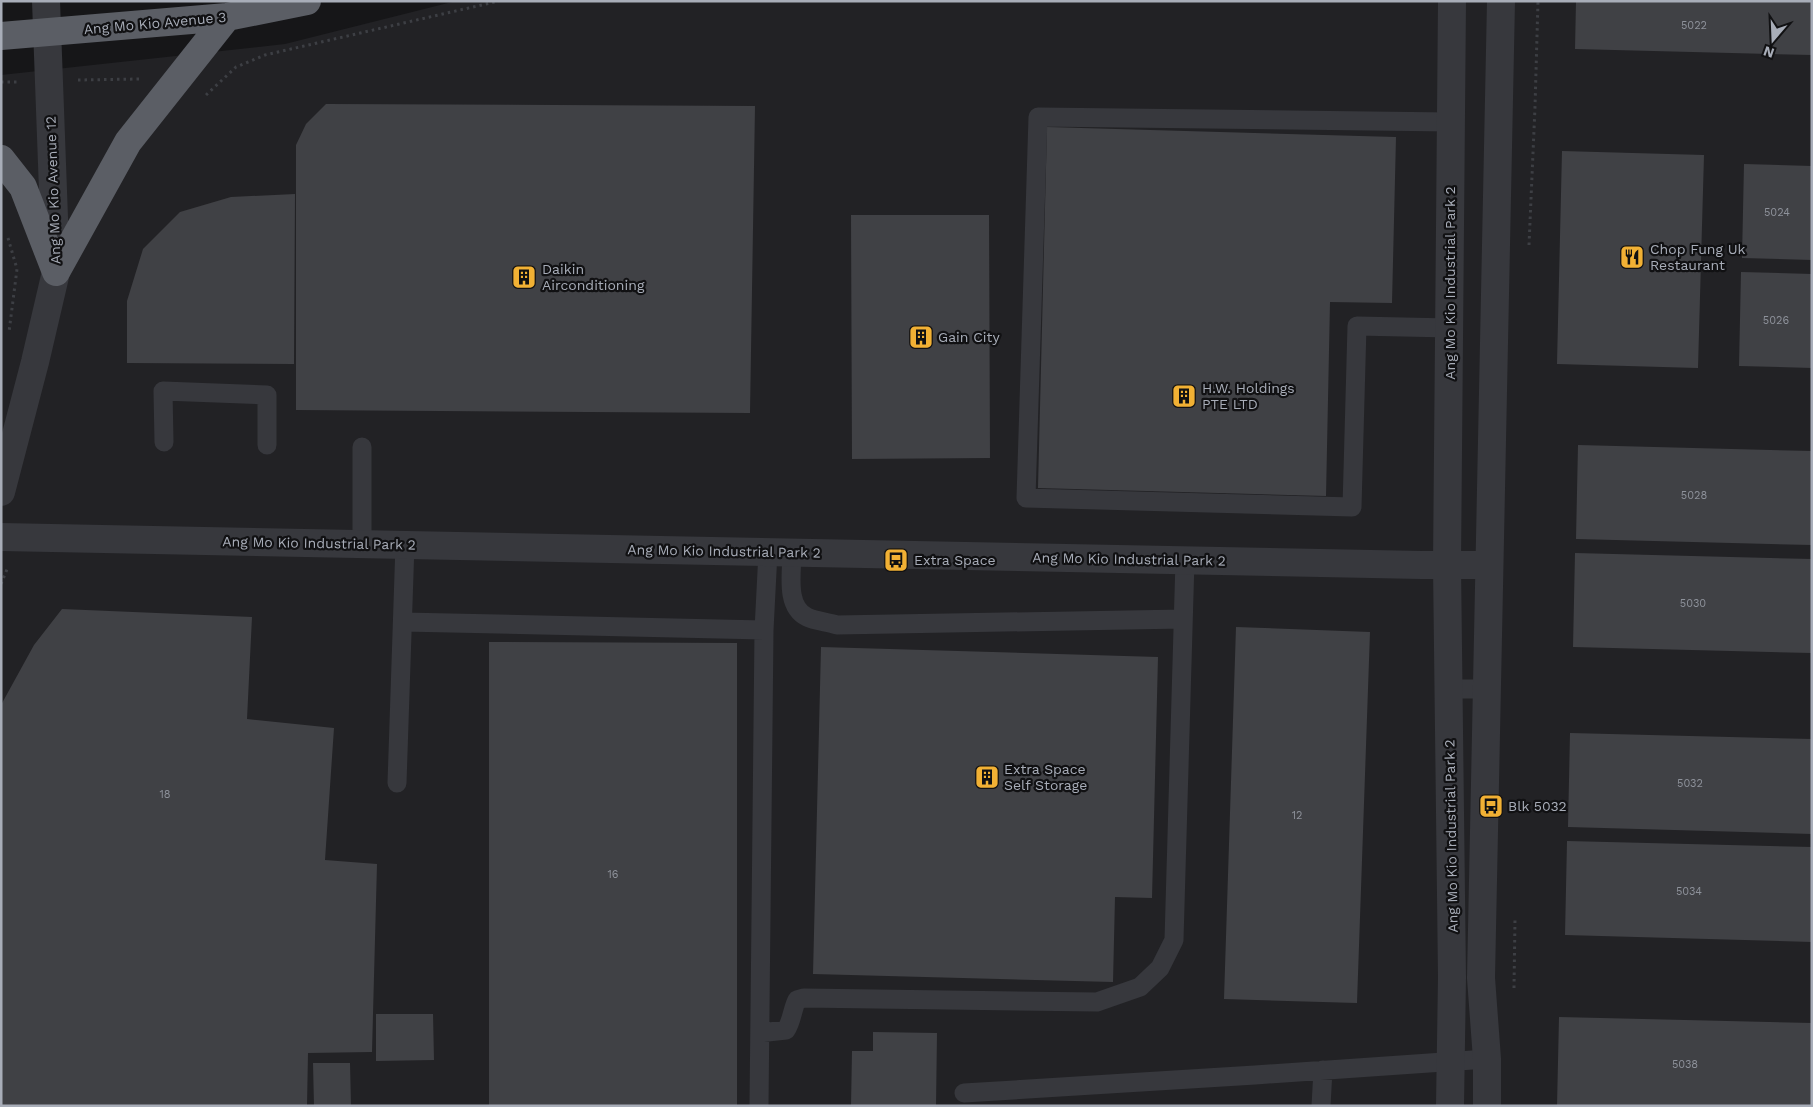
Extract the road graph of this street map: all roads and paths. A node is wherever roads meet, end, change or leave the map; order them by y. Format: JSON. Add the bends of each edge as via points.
{"nodes":[{"id":1,"x":46,"y":1,"type":"edge"},
{"id":2,"x":307,"y":1,"type":"edge"},
{"id":3,"x":499,"y":1,"type":"edge"},
{"id":4,"x":1452,"y":1,"type":"edge"},
{"id":5,"x":1501,"y":1,"type":"edge"},
{"id":6,"x":1538,"y":1,"type":"edge"},
{"id":7,"x":228,"y":17,"type":"junction"},
{"id":8,"x":47,"y":32,"type":"junction"},
{"id":9,"x":1,"y":36,"type":"edge"},
{"id":10,"x":203,"y":98,"type":"dead end"},
{"id":11,"x":1536,"y":107,"type":"dead end"},
{"id":12,"x":1452,"y":122,"type":"junction"},
{"id":13,"x":1,"y":159,"type":"edge"},
{"id":14,"x":6,"y":233,"type":"dead end"},
{"id":15,"x":56,"y":272,"type":"junction"},
{"id":16,"x":1450,"y":328,"type":"junction"},
{"id":17,"x":7,"y":341,"type":"dead end"},
{"id":18,"x":164,"y":442,"type":"dead end"},
{"id":19,"x":267,"y":445,"type":"dead end"},
{"id":20,"x":362,"y":447,"type":"dead end"},
{"id":21,"x":1,"y":492,"type":"edge"},
{"id":22,"x":10,"y":537,"type":"edge"},
{"id":23,"x":362,"y":544,"type":"junction"},
{"id":24,"x":405,"y":544,"type":"junction"},
{"id":25,"x":780,"y":552,"type":"junction"},
{"id":26,"x":1185,"y":560,"type":"junction"},
{"id":27,"x":1447,"y":565,"type":"junction"},
{"id":28,"x":1489,"y":565,"type":"junction"},
{"id":29,"x":1,"y":584,"type":"edge"},
{"id":30,"x":1183,"y":619,"type":"junction"},
{"id":31,"x":403,"y":622,"type":"junction"},
{"id":32,"x":764,"y":630,"type":"junction"},
{"id":33,"x":1449,"y":688,"type":"junction"},
{"id":34,"x":1487,"y":689,"type":"junction"},
{"id":35,"x":397,"y":783,"type":"dead end"},
{"id":36,"x":1452,"y":977,"type":"junction"},
{"id":37,"x":1481,"y":978,"type":"junction"},
{"id":38,"x":760,"y":1033,"type":"junction"},
{"id":39,"x":1487,"y":1059,"type":"junction"},
{"id":40,"x":1450,"y":1061,"type":"junction"},
{"id":41,"x":1322,"y":1070,"type":"junction"},
{"id":42,"x":964,"y":1093,"type":"dead end"},
{"id":43,"x":759,"y":1106,"type":"edge"},
{"id":44,"x":1321,"y":1106,"type":"edge"},
{"id":45,"x":1450,"y":1106,"type":"edge"},
{"id":46,"x":1487,"y":1106,"type":"edge"}],
"edges":[{"from":1,"to":8,"type":"street","name":"Ang Mo Kio Avenue 12"},
{"from":2,"to":7,"type":"highway","name":"Ang Mo Kio Avenue 3"},
{"from":3,"to":10,"type":"path","via":[[265,55],[236,67]]},
{"from":4,"to":12,"type":"street","name":"Ang Mo Kio Industrial Park 2"},
{"from":5,"to":28,"type":"street"},
{"from":6,"to":11,"type":"path"},
{"from":7,"to":8,"type":"highway","name":"Ang Mo Kio Avenue 3"},
{"from":7,"to":15,"type":"highway","via":[[128,142]]},
{"from":8,"to":9,"type":"highway","name":"Ang Mo Kio Avenue 3"},
{"from":8,"to":15,"type":"street","name":"Ang Mo Kio Avenue 12"},
{"from":12,"to":16,"type":"street","name":"Ang Mo Kio Industrial Park 2"},
{"from":12,"to":16,"type":"lane","via":[[1038,117],[1026,498],[1352,507],[1357,326]]},
{"from":13,"to":15,"type":"highway","via":[[23,187]]},
{"from":14,"to":17,"type":"path","via":[[17,269]]},
{"from":15,"to":21,"type":"street","name":"Ang Mo Kio Avenue 12"},
{"from":16,"to":27,"type":"street","name":"Ang Mo Kio Industrial Park 2"},
{"from":18,"to":19,"type":"lane","via":[[163,392],[267,394]]},
{"from":20,"to":23,"type":"lane"},
{"from":22,"to":23,"type":"street","name":"Ang Mo Kio Industrial Park 2"},
{"from":22,"to":29,"type":"path"},
{"from":23,"to":24,"type":"street","name":"Ang Mo Kio Industrial Park 2"},
{"from":24,"to":25,"type":"street","name":"Ang Mo Kio Industrial Park 2"},
{"from":24,"to":31,"type":"lane"},
{"from":25,"to":26,"type":"street","name":"Ang Mo Kio Industrial Park 2"},
{"from":25,"to":30,"type":"lane","via":[[796,609],[807,617],[837,625]]},
{"from":25,"to":32,"type":"lane"},
{"from":26,"to":27,"type":"street","name":"Ang Mo Kio Industrial Park 2"},
{"from":26,"to":30,"type":"lane"},
{"from":27,"to":28,"type":"street","name":"Ang Mo Kio Industrial Park 2"},
{"from":27,"to":33,"type":"street","name":"Ang Mo Kio Industrial Park 2"},
{"from":28,"to":34,"type":"street"},
{"from":30,"to":38,"type":"lane","via":[[1174,940],[1160,968],[1140,987],[1097,1002],[804,998],[797,1000],[786,1030]]},
{"from":31,"to":32,"type":"lane"},
{"from":31,"to":35,"type":"lane"},
{"from":32,"to":38,"type":"lane"},
{"from":33,"to":34,"type":"lane"},
{"from":33,"to":36,"type":"street","name":"Ang Mo Kio Industrial Park 2"},
{"from":34,"to":37,"type":"street"},
{"from":36,"to":37,"type":"lane"},
{"from":36,"to":40,"type":"street","name":"Ang Mo Kio Industrial Park 2"},
{"from":37,"to":39,"type":"street"},
{"from":38,"to":43,"type":"lane"},
{"from":39,"to":40,"type":"lane"},
{"from":39,"to":46,"type":"street"},
{"from":40,"to":41,"type":"lane"},
{"from":40,"to":45,"type":"street","name":"Ang Mo Kio Industrial Park 2"},
{"from":41,"to":42,"type":"lane"},
{"from":41,"to":44,"type":"lane"}]}
